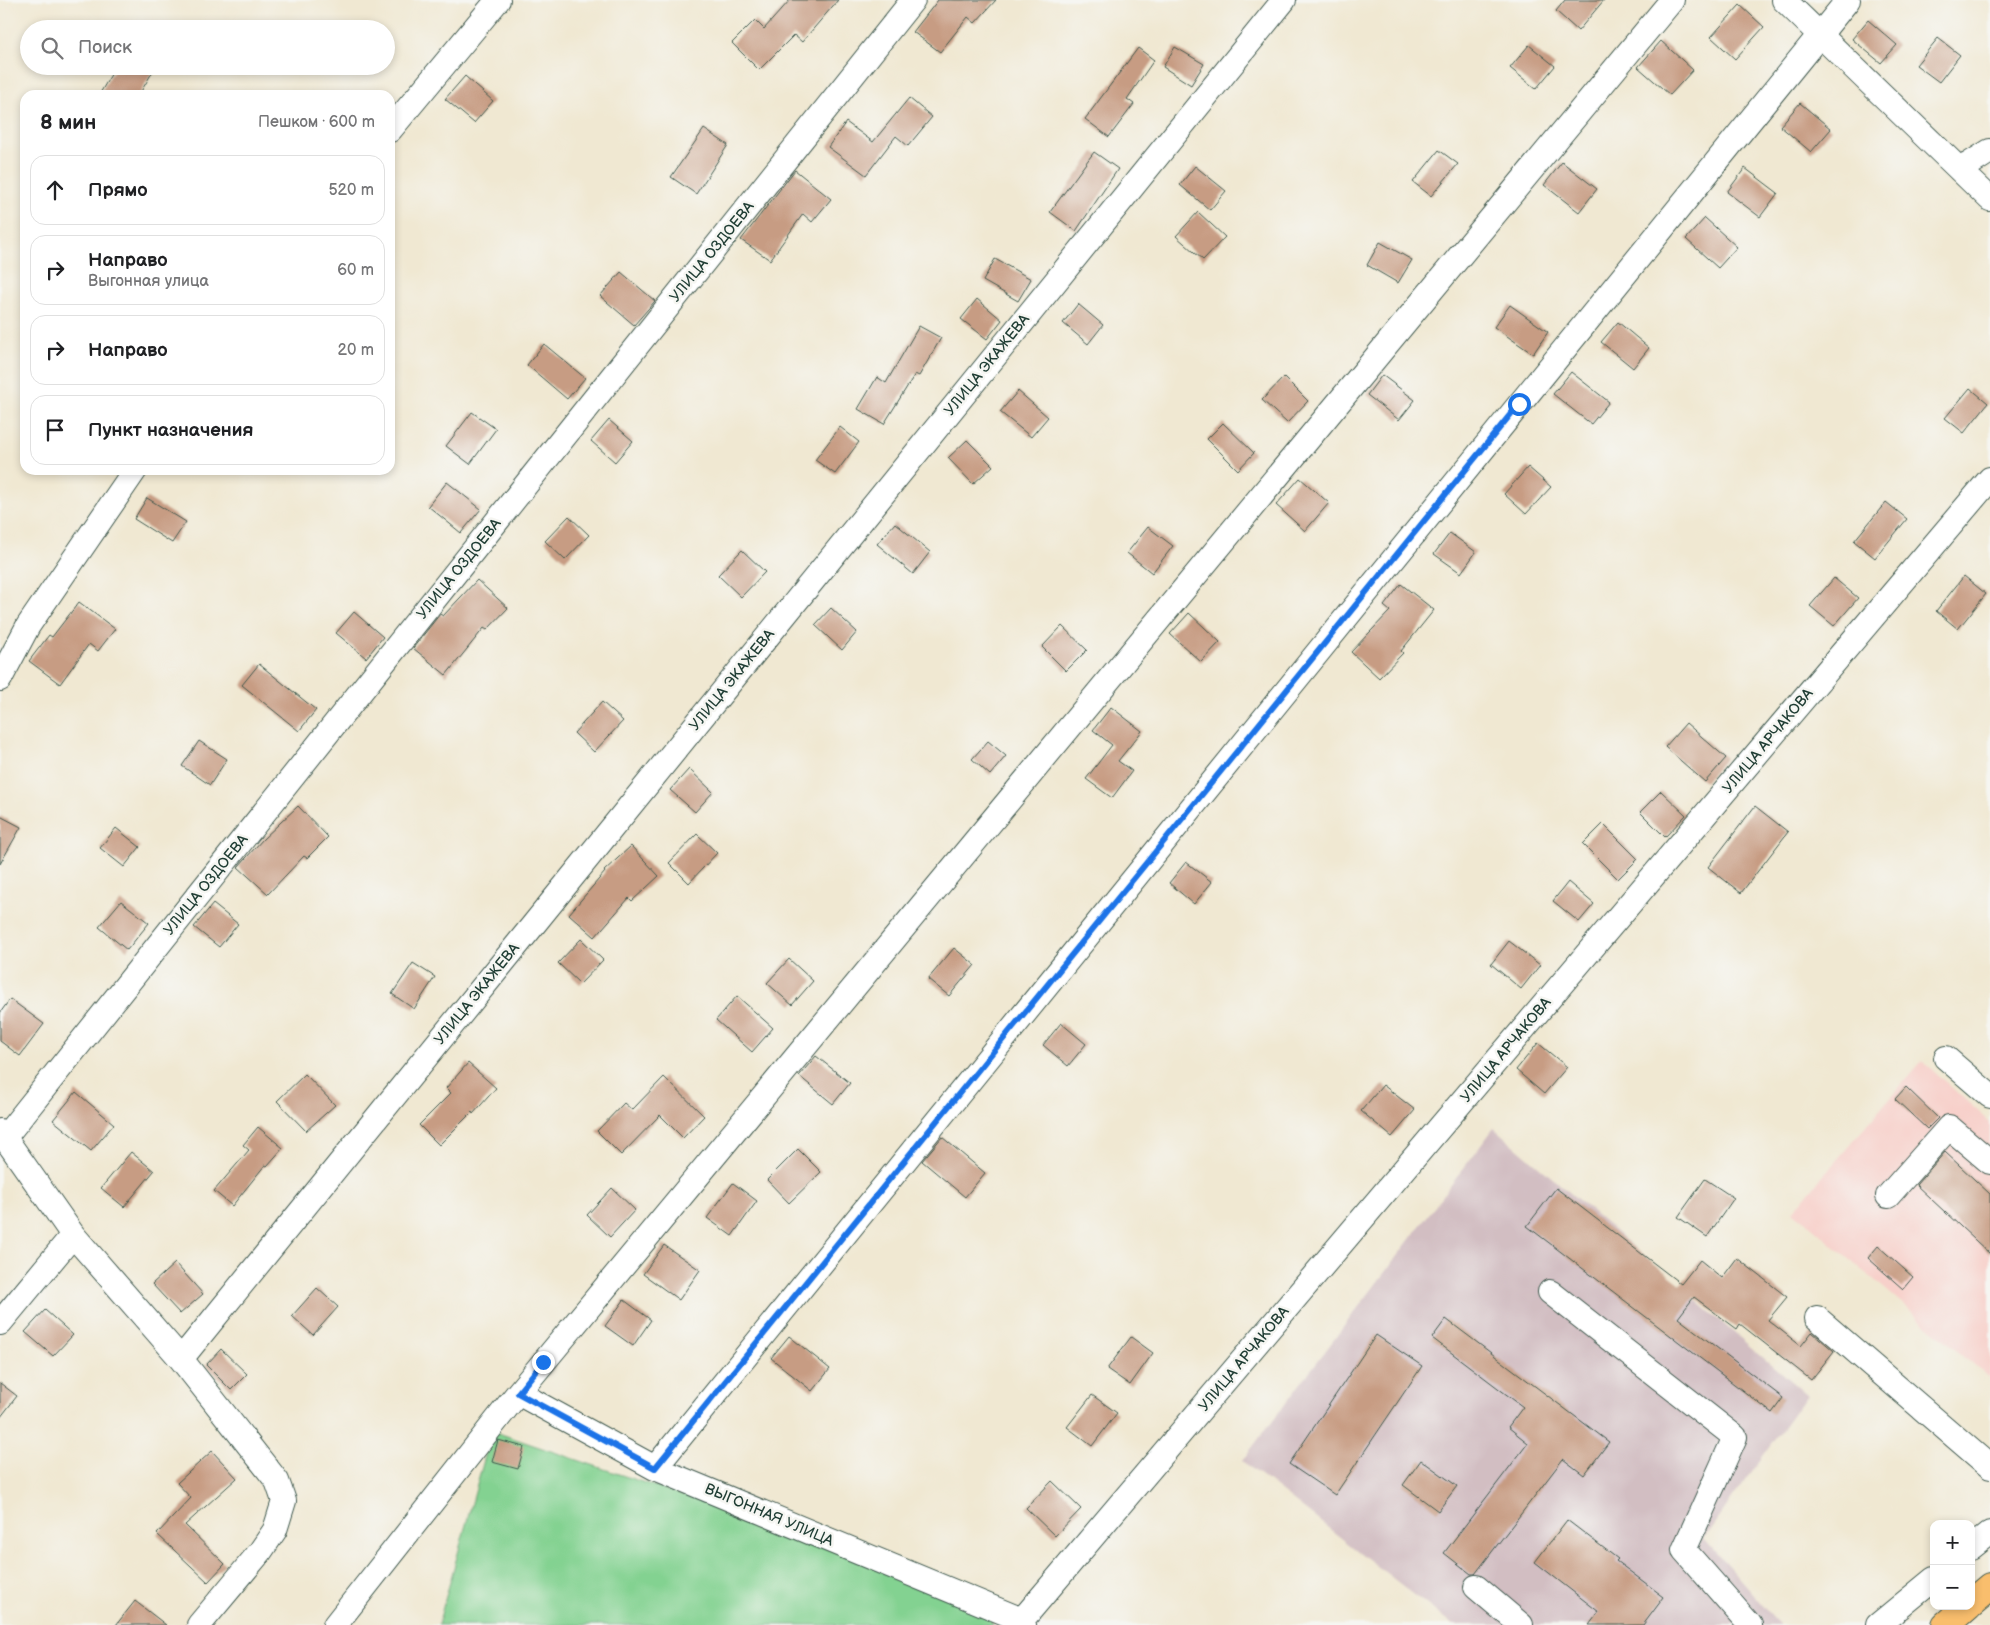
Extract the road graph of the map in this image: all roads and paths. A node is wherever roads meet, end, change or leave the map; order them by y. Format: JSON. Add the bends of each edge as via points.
{"nodes":[{"id":1,"x":498,"y":0,"type":"edge"},
{"id":2,"x":914,"y":0,"type":"edge"},
{"id":3,"x":1284,"y":0,"type":"edge"},
{"id":4,"x":1672,"y":0,"type":"edge"},
{"id":5,"x":1784,"y":0,"type":"edge"},
{"id":6,"x":1848,"y":0,"type":"edge"},
{"id":7,"x":1819,"y":34,"type":"junction"},
{"id":8,"x":395,"y":124,"type":"edge"},
{"id":9,"x":1990,"y":151,"type":"edge"},
{"id":10,"x":1960,"y":170,"type":"junction"},
{"id":11,"x":1990,"y":199,"type":"edge"},
{"id":12,"x":132,"y":475,"type":"edge"},
{"id":13,"x":1990,"y":479,"type":"edge"},
{"id":14,"x":0,"y":679,"type":"edge"},
{"id":15,"x":1946,"y":1058,"type":"dead end"},
{"id":16,"x":1990,"y":1096,"type":"edge"},
{"id":17,"x":2,"y":1134,"type":"edge"},
{"id":18,"x":1990,"y":1162,"type":"edge"},
{"id":19,"x":1888,"y":1196,"type":"dead end"},
{"id":20,"x":74,"y":1235,"type":"junction"},
{"id":21,"x":1550,"y":1292,"type":"dead end"},
{"id":22,"x":1817,"y":1318,"type":"dead end"},
{"id":23,"x":0,"y":1323,"type":"edge"},
{"id":24,"x":181,"y":1359,"type":"junction"},
{"id":25,"x":518,"y":1393,"type":"junction"},
{"id":26,"x":1990,"y":1467,"type":"edge"},
{"id":27,"x":655,"y":1468,"type":"junction"},
{"id":28,"x":1990,"y":1533,"type":"edge"},
{"id":29,"x":1975,"y":1545,"type":"edge"},
{"id":30,"x":1930,"y":1582,"type":"edge"},
{"id":31,"x":1476,"y":1587,"type":"dead end"},
{"id":32,"x":1990,"y":1587,"type":"edge"},
{"id":33,"x":1975,"y":1600,"type":"edge"},
{"id":34,"x":1963,"y":1610,"type":"edge"},
{"id":35,"x":1023,"y":1623,"type":"edge"},
{"id":36,"x":199,"y":1625,"type":"edge"},
{"id":37,"x":335,"y":1625,"type":"edge"},
{"id":38,"x":1520,"y":1625,"type":"edge"},
{"id":39,"x":1750,"y":1625,"type":"edge"},
{"id":40,"x":1878,"y":1625,"type":"edge"},
{"id":41,"x":1946,"y":1625,"type":"edge"}],
"edges":[{"from":1,"to":8,"type":"street"},
{"from":2,"to":17,"type":"street","name":"УЛИЦА ОЗДОЕВА"},
{"from":3,"to":24,"type":"street","name":"УЛИЦА ЭКАЖЕВА"},
{"from":4,"to":25,"type":"street"},
{"from":5,"to":7,"type":"street"},
{"from":6,"to":7,"type":"street"},
{"from":7,"to":10,"type":"street"},
{"from":7,"to":27,"type":"street"},
{"from":9,"to":10,"type":"street"},
{"from":10,"to":11,"type":"street"},
{"from":12,"to":14,"type":"street","via":[[28,626]]},
{"from":13,"to":35,"type":"street","name":"УЛИЦА АРЧАКОВА"},
{"from":15,"to":16,"type":"street"},
{"from":17,"to":20,"type":"street"},
{"from":18,"to":19,"type":"street","via":[[1949,1127]]},
{"from":20,"to":23,"type":"street"},
{"from":20,"to":24,"type":"street"},
{"from":21,"to":39,"type":"street","via":[[1735,1437],[1684,1550]]},
{"from":22,"to":26,"type":"street"},
{"from":24,"to":36,"type":"street","via":[[277,1481],[284,1501],[276,1530]]},
{"from":25,"to":27,"type":"street","name":"ВЫГОННАЯ УЛИЦА"},
{"from":25,"to":37,"type":"street"},
{"from":27,"to":35,"type":"street","name":"ВЫГОННАЯ УЛИЦА"},
{"from":28,"to":29,"type":"street"},
{"from":30,"to":40,"type":"street"},
{"from":31,"to":38,"type":"street"},
{"from":32,"to":33,"type":"highway"},
{"from":34,"to":41,"type":"highway"}]}
